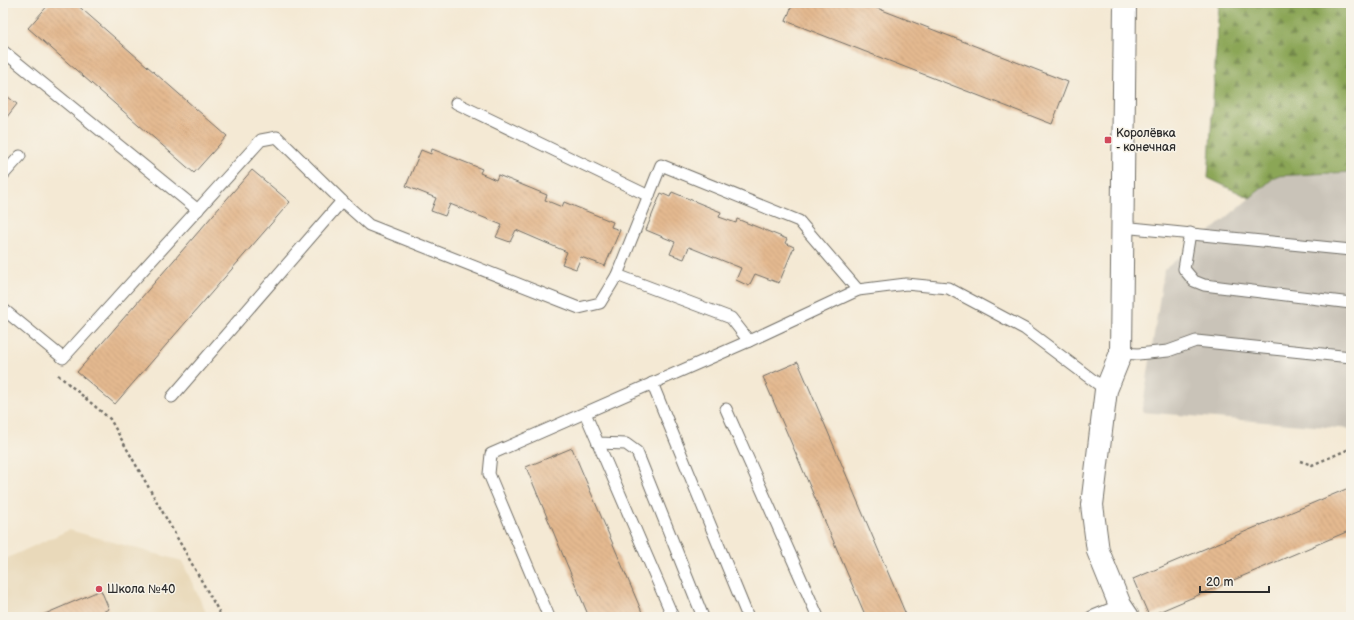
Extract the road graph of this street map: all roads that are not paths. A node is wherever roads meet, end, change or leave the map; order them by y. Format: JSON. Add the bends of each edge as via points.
{"nodes":[{"id":1,"x":1124,"y":3,"type":"edge"},
{"id":2,"x":3,"y":51,"type":"edge"},
{"id":3,"x":456,"y":104,"type":"dead end"},
{"id":4,"x":20,"y":156,"type":"dead end"},
{"id":5,"x":3,"y":175,"type":"edge"},
{"id":6,"x":649,"y":196,"type":"junction"},
{"id":7,"x":342,"y":201,"type":"junction"},
{"id":8,"x":198,"y":210,"type":"junction"},
{"id":9,"x":1122,"y":227,"type":"junction"},
{"id":10,"x":1190,"y":233,"type":"junction"},
{"id":11,"x":1351,"y":250,"type":"edge"},
{"id":12,"x":617,"y":275,"type":"junction"},
{"id":13,"x":858,"y":290,"type":"junction"},
{"id":14,"x":1351,"y":303,"type":"edge"},
{"id":15,"x":3,"y":310,"type":"edge"},
{"id":16,"x":749,"y":341,"type":"junction"},
{"id":17,"x":1121,"y":352,"type":"junction"},
{"id":18,"x":1351,"y":357,"type":"edge"},
{"id":19,"x":652,"y":384,"type":"junction"},
{"id":20,"x":1106,"y":390,"type":"junction"},
{"id":21,"x":172,"y":397,"type":"dead end"},
{"id":22,"x":726,"y":409,"type":"dead end"},
{"id":23,"x":585,"y":413,"type":"junction"},
{"id":24,"x":598,"y":443,"type":"junction"},
{"id":25,"x":1124,"y":611,"type":"edge"},
{"id":26,"x":549,"y":617,"type":"edge"},
{"id":27,"x":673,"y":617,"type":"edge"},
{"id":28,"x":703,"y":617,"type":"edge"},
{"id":29,"x":748,"y":617,"type":"edge"},
{"id":30,"x":818,"y":617,"type":"edge"},
{"id":31,"x":1091,"y":617,"type":"edge"}],
"edges":[{"from":1,"to":9,"type":"street"},
{"from":2,"to":8,"type":"lane"},
{"from":3,"to":6,"type":"lane"},
{"from":4,"to":5,"type":"lane"},
{"from":6,"to":12,"type":"lane"},
{"from":6,"to":13,"type":"lane","via":[[661,165],[799,221]]},
{"from":7,"to":8,"type":"lane","via":[[277,137],[262,140]]},
{"from":7,"to":12,"type":"lane","via":[[369,225],[579,308],[600,303]]},
{"from":7,"to":21,"type":"lane"},
{"from":8,"to":15,"type":"lane","via":[[63,358]]},
{"from":9,"to":10,"type":"lane"},
{"from":9,"to":17,"type":"street"},
{"from":10,"to":11,"type":"lane"},
{"from":10,"to":14,"type":"lane","via":[[1184,269],[1194,282]]},
{"from":12,"to":16,"type":"lane","via":[[731,318]]},
{"from":13,"to":16,"type":"lane"},
{"from":13,"to":20,"type":"lane","via":[[906,284],[948,288],[1025,329]]},
{"from":16,"to":19,"type":"lane"},
{"from":17,"to":18,"type":"lane","via":[[1138,354],[1168,351],[1196,341]]},
{"from":17,"to":20,"type":"street"},
{"from":19,"to":23,"type":"lane"},
{"from":19,"to":29,"type":"lane"},
{"from":20,"to":25,"type":"street","via":[[1092,505],[1098,551]]},
{"from":22,"to":30,"type":"lane"},
{"from":23,"to":24,"type":"lane"},
{"from":23,"to":26,"type":"lane","via":[[491,454],[489,474]]},
{"from":24,"to":27,"type":"lane"},
{"from":24,"to":28,"type":"lane","via":[[626,444],[637,452]]},
{"from":25,"to":31,"type":"lane"}]}
